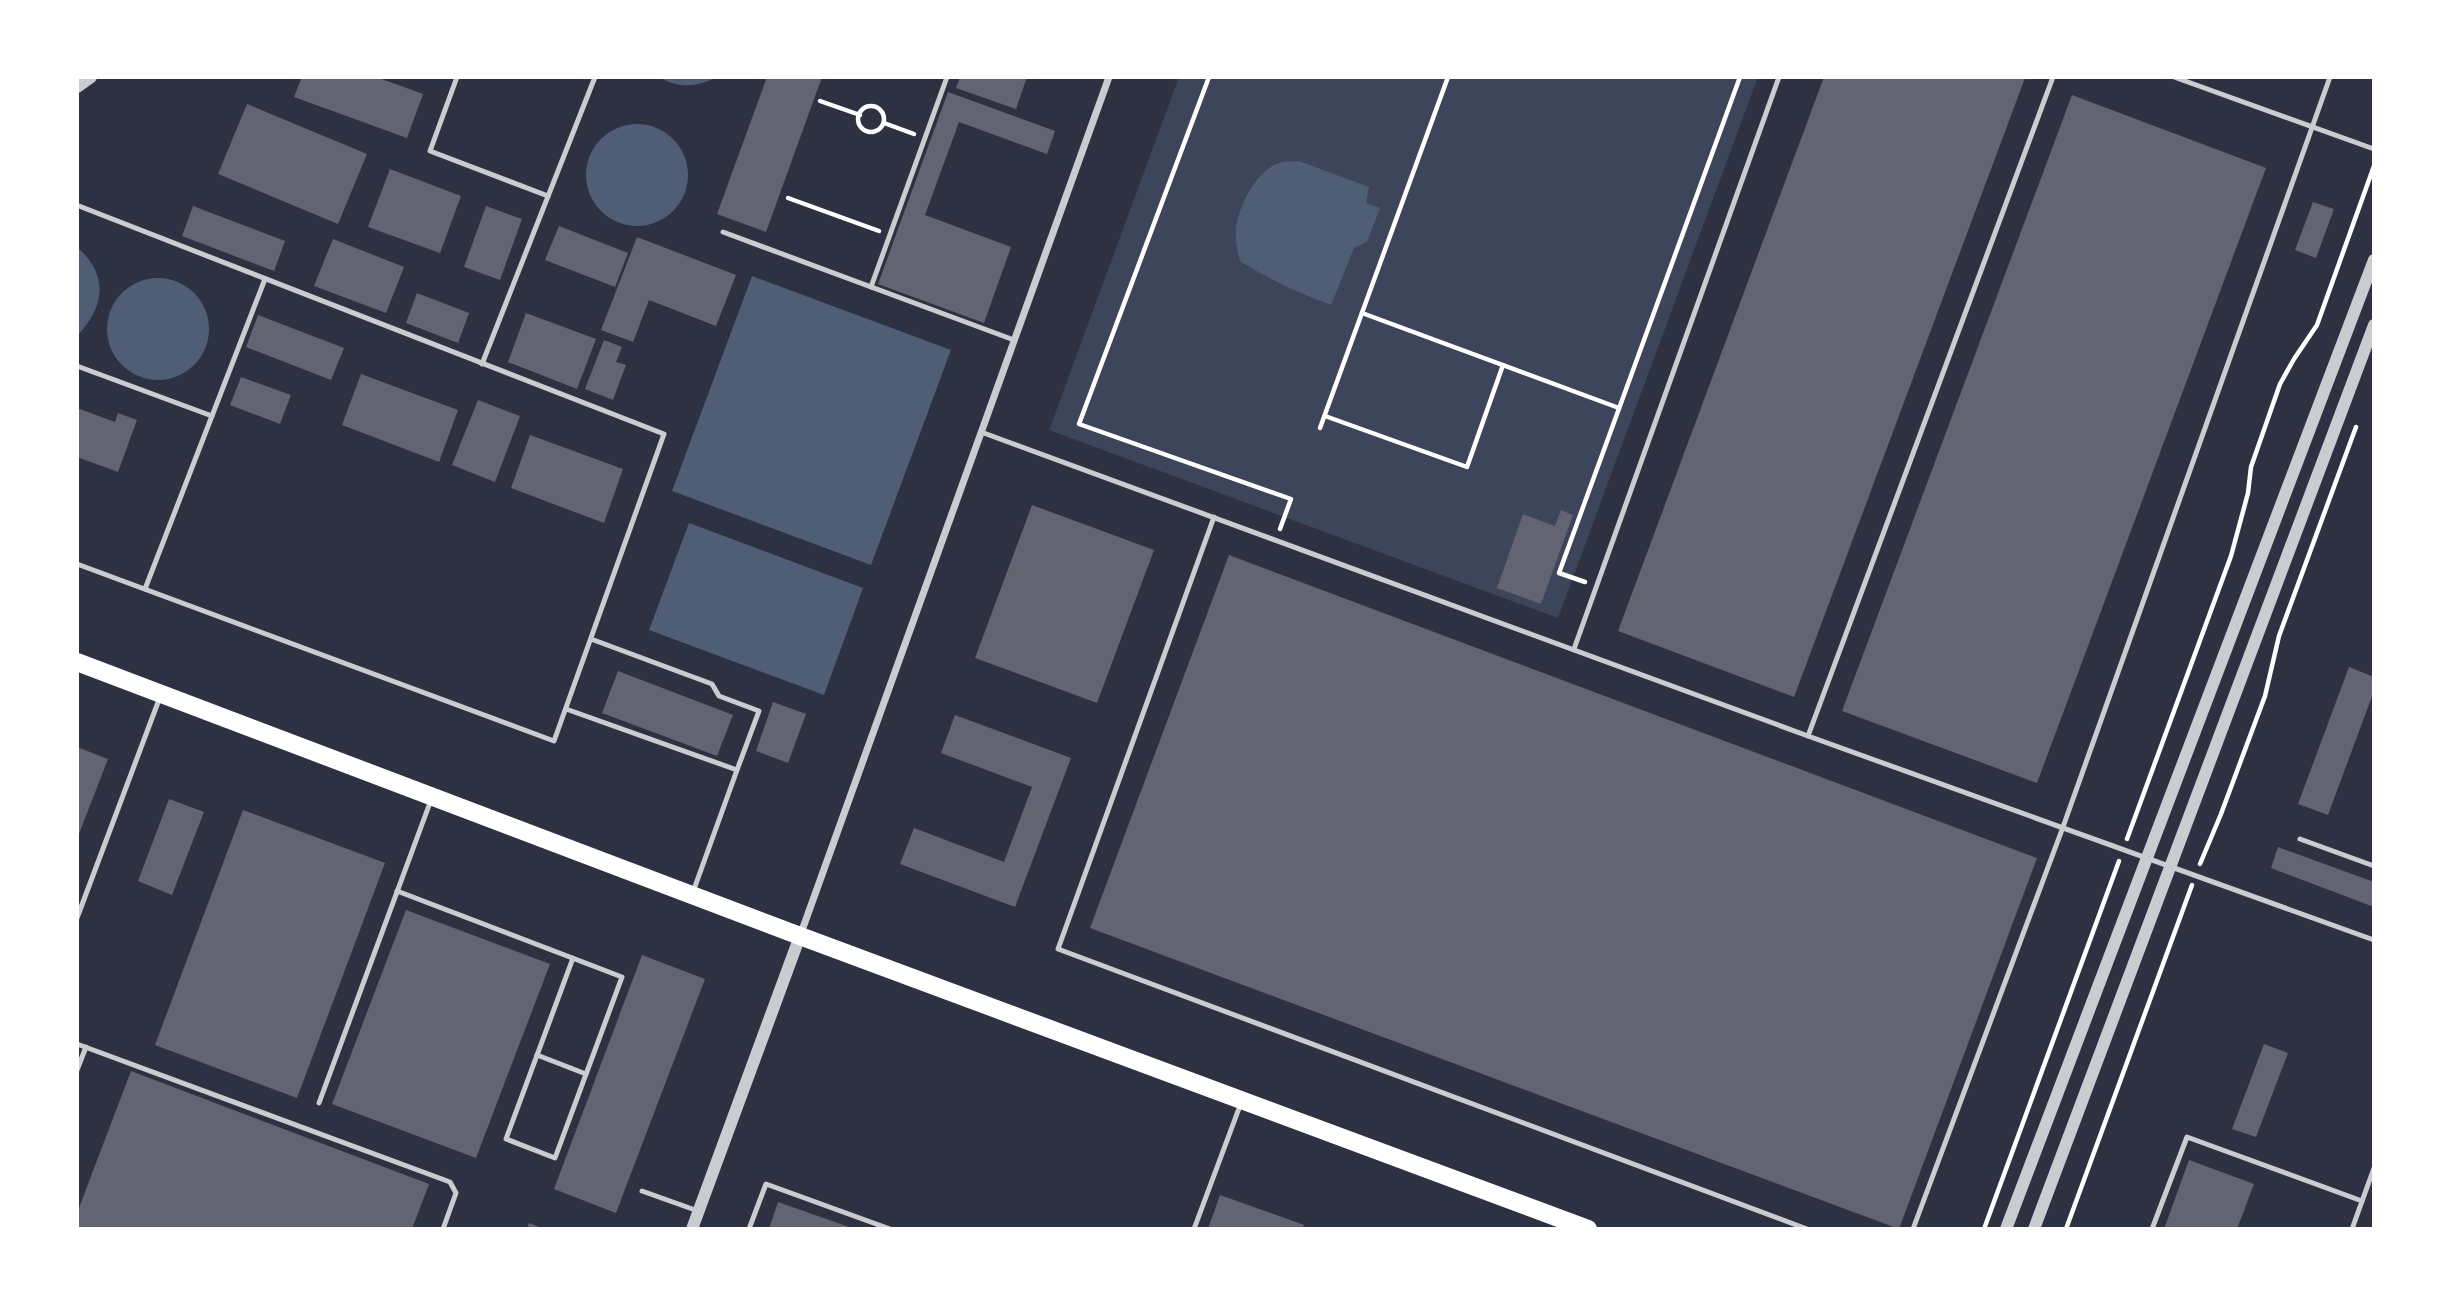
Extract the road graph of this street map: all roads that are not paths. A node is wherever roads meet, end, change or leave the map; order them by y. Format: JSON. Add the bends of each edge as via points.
{"nodes":[{"id":1,"x":91,"y":77,"type":"edge"},
{"id":2,"x":457,"y":77,"type":"edge"},
{"id":3,"x":595,"y":77,"type":"edge"},
{"id":4,"x":947,"y":77,"type":"edge"},
{"id":5,"x":1109,"y":77,"type":"edge"},
{"id":6,"x":1779,"y":77,"type":"edge"},
{"id":7,"x":2053,"y":77,"type":"edge"},
{"id":8,"x":2174,"y":77,"type":"edge"},
{"id":9,"x":2330,"y":77,"type":"edge"},
{"id":10,"x":77,"y":86,"type":"edge"},
{"id":11,"x":2311,"y":127,"type":"junction"},
{"id":12,"x":2374,"y":149,"type":"edge"},
{"id":13,"x":548,"y":196,"type":"junction"},
{"id":14,"x":79,"y":206,"type":"edge"},
{"id":15,"x":723,"y":232,"type":"dead end"},
{"id":16,"x":2374,"y":260,"type":"edge"},
{"id":17,"x":265,"y":279,"type":"junction"},
{"id":18,"x":871,"y":287,"type":"junction"},
{"id":19,"x":2374,"y":325,"type":"edge"},
{"id":20,"x":1014,"y":340,"type":"junction"},
{"id":21,"x":482,"y":364,"type":"junction"},
{"id":22,"x":77,"y":366,"type":"edge"},
{"id":23,"x":212,"y":415,"type":"junction"},
{"id":24,"x":981,"y":432,"type":"junction"},
{"id":25,"x":1213,"y":517,"type":"junction"},
{"id":26,"x":77,"y":564,"type":"edge"},
{"id":27,"x":145,"y":589,"type":"junction"},
{"id":28,"x":591,"y":639,"type":"junction"},
{"id":29,"x":1574,"y":649,"type":"junction"},
{"id":30,"x":77,"y":662,"type":"edge"},
{"id":31,"x":162,"y":694,"type":"junction"},
{"id":32,"x":566,"y":709,"type":"junction"},
{"id":33,"x":1808,"y":736,"type":"junction"},
{"id":34,"x":737,"y":770,"type":"junction"},
{"id":35,"x":432,"y":797,"type":"junction"},
{"id":36,"x":2063,"y":827,"type":"junction"},
{"id":37,"x":2300,"y":839,"type":"dead end"},
{"id":38,"x":2147,"y":858,"type":"junction"},
{"id":39,"x":2374,"y":866,"type":"edge"},
{"id":40,"x":2171,"y":867,"type":"junction"},
{"id":41,"x":397,"y":891,"type":"junction"},
{"id":42,"x":692,"y":895,"type":"junction"},
{"id":43,"x":77,"y":918,"type":"edge"},
{"id":44,"x":800,"y":936,"type":"junction"},
{"id":45,"x":2374,"y":940,"type":"edge"},
{"id":46,"x":573,"y":958,"type":"junction"},
{"id":47,"x":77,"y":1044,"type":"edge"},
{"id":48,"x":86,"y":1047,"type":"junction"},
{"id":49,"x":537,"y":1055,"type":"junction"},
{"id":50,"x":77,"y":1070,"type":"edge"},
{"id":51,"x":586,"y":1074,"type":"junction"},
{"id":52,"x":1242,"y":1100,"type":"junction"},
{"id":53,"x":318,"y":1103,"type":"dead end"},
{"id":54,"x":2374,"y":1168,"type":"edge"},
{"id":55,"x":642,"y":1191,"type":"dead end"},
{"id":56,"x":2362,"y":1201,"type":"junction"},
{"id":57,"x":698,"y":1211,"type":"junction"},
{"id":58,"x":443,"y":1229,"type":"edge"},
{"id":59,"x":692,"y":1229,"type":"edge"},
{"id":60,"x":749,"y":1229,"type":"edge"},
{"id":61,"x":890,"y":1229,"type":"edge"},
{"id":62,"x":1194,"y":1229,"type":"edge"},
{"id":63,"x":1588,"y":1229,"type":"edge"},
{"id":64,"x":1807,"y":1229,"type":"edge"},
{"id":65,"x":1913,"y":1229,"type":"edge"},
{"id":66,"x":2006,"y":1229,"type":"edge"},
{"id":67,"x":2034,"y":1229,"type":"edge"},
{"id":68,"x":2152,"y":1229,"type":"edge"},
{"id":69,"x":2352,"y":1229,"type":"edge"}],
"edges":[{"from":1,"to":10,"type":"street"},
{"from":2,"to":13,"type":"lane","via":[[430,151]]},
{"from":3,"to":13,"type":"lane"},
{"from":4,"to":18,"type":"lane"},
{"from":5,"to":20,"type":"street"},
{"from":6,"to":29,"type":"lane"},
{"from":7,"to":33,"type":"lane"},
{"from":8,"to":11,"type":"lane"},
{"from":9,"to":11,"type":"lane"},
{"from":11,"to":12,"type":"lane"},
{"from":11,"to":36,"type":"lane"},
{"from":13,"to":21,"type":"lane"},
{"from":14,"to":17,"type":"lane"},
{"from":15,"to":18,"type":"lane"},
{"from":16,"to":38,"type":"street"},
{"from":17,"to":21,"type":"lane"},
{"from":17,"to":23,"type":"lane"},
{"from":18,"to":20,"type":"lane"},
{"from":19,"to":40,"type":"street"},
{"from":20,"to":24,"type":"street"},
{"from":21,"to":28,"type":"lane","via":[[664,435]]},
{"from":22,"to":23,"type":"lane"},
{"from":23,"to":27,"type":"lane"},
{"from":24,"to":25,"type":"lane"},
{"from":24,"to":44,"type":"street"},
{"from":25,"to":29,"type":"lane"},
{"from":25,"to":64,"type":"lane","via":[[1058,949]]},
{"from":26,"to":27,"type":"lane"},
{"from":27,"to":32,"type":"lane","via":[[554,741]]},
{"from":28,"to":32,"type":"lane"},
{"from":28,"to":34,"type":"lane","via":[[712,684],[719,696],[758,711]]},
{"from":29,"to":33,"type":"lane"},
{"from":30,"to":31,"type":"main road"},
{"from":31,"to":35,"type":"main road"},
{"from":31,"to":43,"type":"lane"},
{"from":32,"to":34,"type":"lane"},
{"from":33,"to":36,"type":"lane"},
{"from":34,"to":42,"type":"lane"},
{"from":35,"to":41,"type":"lane"},
{"from":35,"to":42,"type":"main road"},
{"from":36,"to":38,"type":"lane"},
{"from":36,"to":65,"type":"lane"},
{"from":37,"to":39,"type":"lane"},
{"from":38,"to":40,"type":"lane"},
{"from":38,"to":66,"type":"street"},
{"from":40,"to":45,"type":"lane"},
{"from":40,"to":67,"type":"street"},
{"from":41,"to":46,"type":"lane"},
{"from":41,"to":53,"type":"lane"},
{"from":42,"to":44,"type":"main road"},
{"from":44,"to":52,"type":"main road"},
{"from":44,"to":57,"type":"street"},
{"from":46,"to":49,"type":"lane"},
{"from":46,"to":51,"type":"lane","via":[[622,977]]},
{"from":47,"to":48,"type":"lane"},
{"from":48,"to":50,"type":"lane"},
{"from":48,"to":58,"type":"lane","via":[[450,1182],[456,1193]]},
{"from":49,"to":51,"type":"lane"},
{"from":49,"to":51,"type":"lane","via":[[506,1139],[555,1158]]},
{"from":52,"to":62,"type":"lane"},
{"from":52,"to":63,"type":"main road"},
{"from":54,"to":56,"type":"lane"},
{"from":55,"to":57,"type":"lane"},
{"from":56,"to":68,"type":"lane","via":[[2187,1137]]},
{"from":56,"to":69,"type":"lane"},
{"from":57,"to":59,"type":"street"},
{"from":60,"to":61,"type":"lane","via":[[766,1184]]}]}
